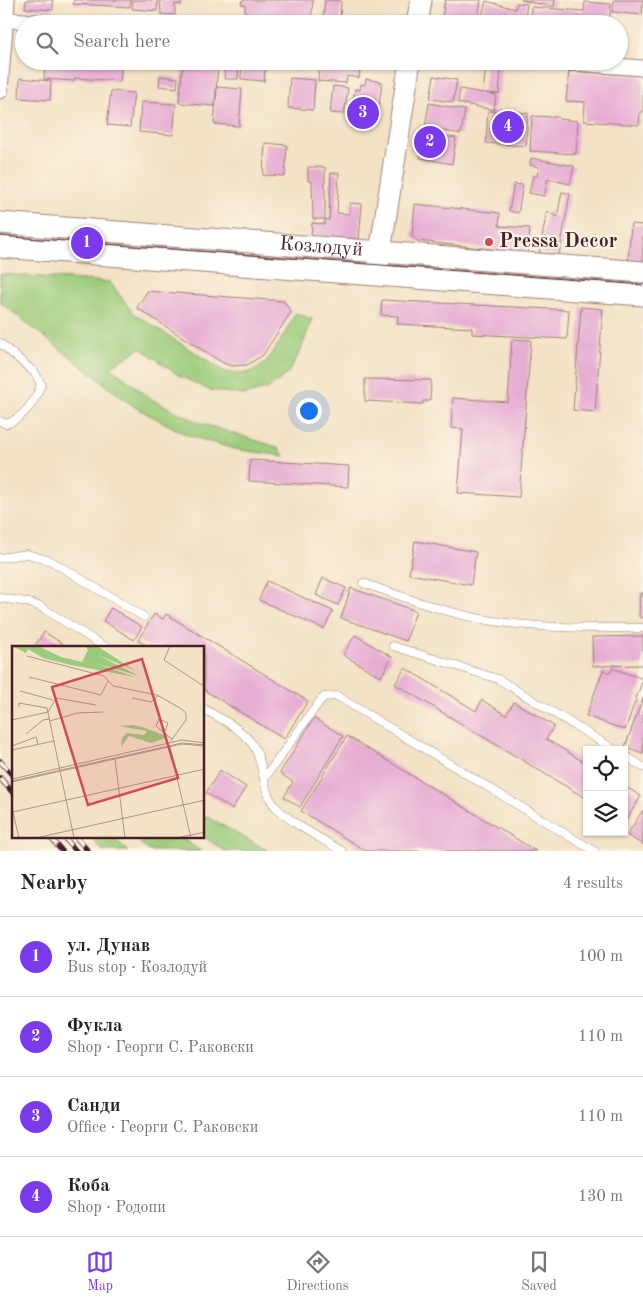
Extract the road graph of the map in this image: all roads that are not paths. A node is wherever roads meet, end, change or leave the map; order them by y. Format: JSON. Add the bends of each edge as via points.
{"nodes":[{"id":1,"x":6,"y":0,"type":"edge"},
{"id":2,"x":420,"y":0,"type":"edge"},
{"id":3,"x":418,"y":15,"type":"edge"},
{"id":4,"x":3,"y":19,"type":"edge"},
{"id":5,"x":628,"y":67,"type":"edge"},
{"id":6,"x":643,"y":68,"type":"edge"},
{"id":7,"x":409,"y":70,"type":"edge"},
{"id":8,"x":0,"y":91,"type":"edge"},
{"id":9,"x":0,"y":223,"type":"edge"},
{"id":10,"x":0,"y":247,"type":"edge"},
{"id":11,"x":379,"y":251,"type":"junction"},
{"id":12,"x":643,"y":272,"type":"edge"},
{"id":13,"x":377,"y":275,"type":"junction"},
{"id":14,"x":643,"y":295,"type":"edge"},
{"id":15,"x":0,"y":343,"type":"edge"},
{"id":16,"x":0,"y":421,"type":"edge"},
{"id":17,"x":0,"y":558,"type":"edge"},
{"id":18,"x":363,"y":583,"type":"dead end"},
{"id":19,"x":0,"y":598,"type":"edge"},
{"id":20,"x":144,"y":617,"type":"dead end"},
{"id":21,"x":643,"y":628,"type":"edge"},
{"id":22,"x":103,"y":646,"type":"edge"},
{"id":23,"x":393,"y":646,"type":"dead end"},
{"id":24,"x":205,"y":710,"type":"edge"},
{"id":25,"x":608,"y":746,"type":"edge"},
{"id":26,"x":628,"y":758,"type":"edge"},
{"id":27,"x":643,"y":767,"type":"edge"},
{"id":28,"x":264,"y":779,"type":"junction"},
{"id":29,"x":342,"y":851,"type":"edge"},
{"id":30,"x":594,"y":851,"type":"edge"}],
"edges":[{"from":1,"to":4,"type":"street"},
{"from":2,"to":3,"type":"main road"},
{"from":4,"to":8,"type":"street"},
{"from":5,"to":6,"type":"street"},
{"from":7,"to":11,"type":"main road"},
{"from":9,"to":11,"type":"main road","name":"Козлодуй"},
{"from":10,"to":13,"type":"main road","name":"Козлодуй"},
{"from":11,"to":12,"type":"main road","name":"Козлодуй"},
{"from":11,"to":13,"type":"main road"},
{"from":13,"to":14,"type":"main road","name":"Козлодуй"},
{"from":15,"to":16,"type":"lane","via":[[36,373],[41,384],[38,396],[17,420],[6,424]]},
{"from":17,"to":20,"type":"lane","via":[[27,554],[51,561]]},
{"from":18,"to":21,"type":"lane","via":[[477,618],[535,626]]},
{"from":19,"to":22,"type":"lane","via":[[41,607]]},
{"from":23,"to":25,"type":"lane","via":[[498,679]]},
{"from":24,"to":28,"type":"lane","via":[[243,733],[254,746]]},
{"from":26,"to":27,"type":"lane"},
{"from":28,"to":29,"type":"lane","via":[[273,805],[284,816]]},
{"from":28,"to":30,"type":"lane","via":[[320,701],[324,697],[337,696]]}]}
